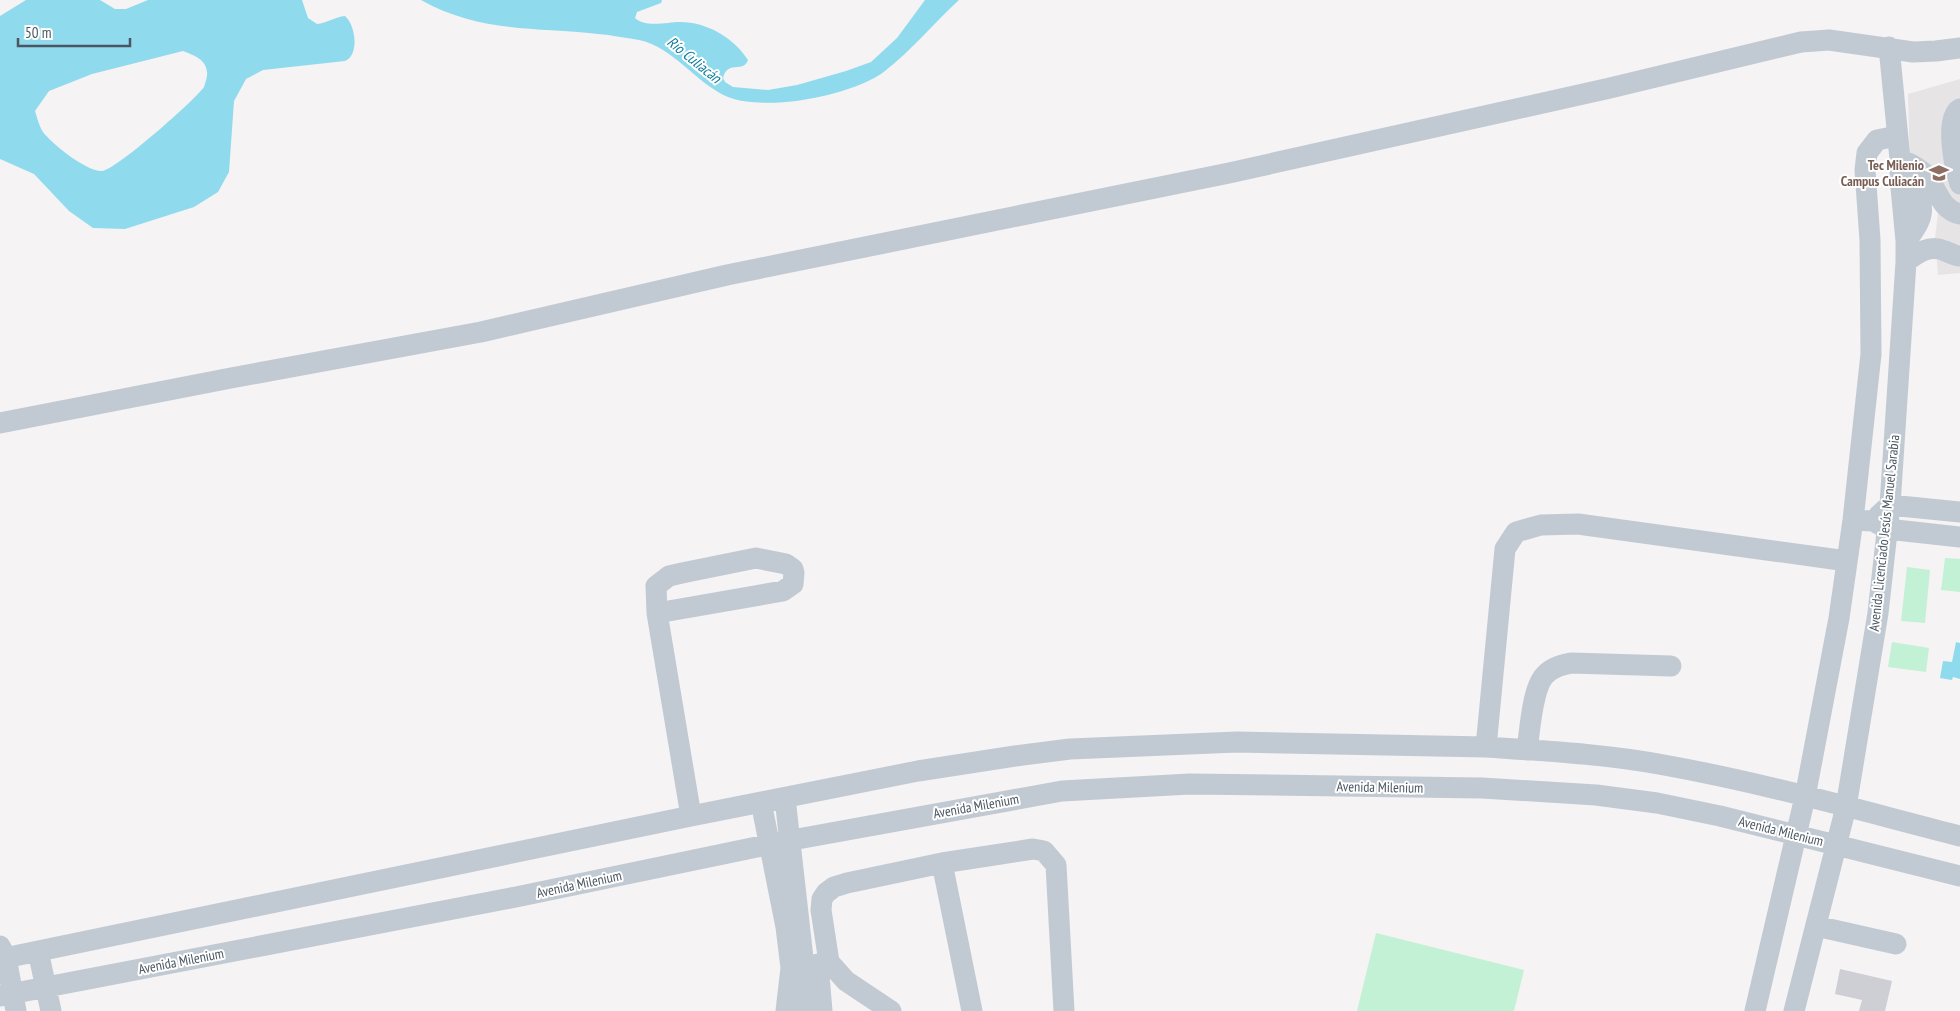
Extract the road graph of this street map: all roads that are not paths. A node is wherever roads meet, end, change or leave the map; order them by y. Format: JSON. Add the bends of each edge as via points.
{"nodes":[{"id":1,"x":1889,"y":47,"type":"junction"},
{"id":2,"x":1960,"y":48,"type":"edge"},
{"id":3,"x":1960,"y":109,"type":"edge"},
{"id":4,"x":1897,"y":136,"type":"junction"},
{"id":5,"x":1900,"y":168,"type":"junction"},
{"id":6,"x":1960,"y":184,"type":"edge"},
{"id":7,"x":1960,"y":214,"type":"edge"},
{"id":8,"x":1960,"y":256,"type":"edge"},
{"id":9,"x":1906,"y":262,"type":"junction"},
{"id":10,"x":0,"y":423,"type":"edge"},
{"id":11,"x":1890,"y":505,"type":"junction"},
{"id":12,"x":1960,"y":512,"type":"edge"},
{"id":13,"x":1871,"y":523,"type":"junction"},
{"id":14,"x":1960,"y":537,"type":"edge"},
{"id":15,"x":1847,"y":561,"type":"junction"},
{"id":16,"x":666,"y":611,"type":"junction"},
{"id":17,"x":1671,"y":666,"type":"dead end"},
{"id":18,"x":1486,"y":747,"type":"junction"},
{"id":19,"x":1527,"y":750,"type":"junction"},
{"id":20,"x":1805,"y":797,"type":"junction"},
{"id":21,"x":785,"y":798,"type":"junction"},
{"id":22,"x":761,"y":802,"type":"junction"},
{"id":23,"x":1846,"y":807,"type":"junction"},
{"id":24,"x":691,"y":816,"type":"junction"},
{"id":25,"x":1796,"y":834,"type":"junction"},
{"id":26,"x":1960,"y":836,"type":"edge"},
{"id":27,"x":791,"y":840,"type":"junction"},
{"id":28,"x":770,"y":844,"type":"junction"},
{"id":29,"x":1837,"y":845,"type":"junction"},
{"id":30,"x":942,"y":863,"type":"junction"},
{"id":31,"x":1960,"y":876,"type":"edge"},
{"id":32,"x":1816,"y":926,"type":"junction"},
{"id":33,"x":1896,"y":944,"type":"dead end"},
{"id":34,"x":38,"y":952,"type":"junction"},
{"id":35,"x":2,"y":955,"type":"edge"},
{"id":36,"x":811,"y":965,"type":"junction"},
{"id":37,"x":46,"y":987,"type":"junction"},
{"id":38,"x":10,"y":1000,"type":"edge"},
{"id":39,"x":51,"y":1011,"type":"edge"},
{"id":40,"x":786,"y":1011,"type":"edge"},
{"id":41,"x":803,"y":1011,"type":"edge"},
{"id":42,"x":822,"y":1011,"type":"edge"},
{"id":43,"x":891,"y":1011,"type":"edge"},
{"id":44,"x":972,"y":1011,"type":"edge"},
{"id":45,"x":1064,"y":1011,"type":"edge"},
{"id":46,"x":1755,"y":1011,"type":"edge"},
{"id":47,"x":1794,"y":1011,"type":"edge"}],
"edges":[{"from":1,"to":2,"type":"street","via":[[1913,52]]},
{"from":1,"to":4,"type":"street","name":"Avenida Licenciado Jesús Manuel Sarabia"},
{"from":1,"to":10,"type":"street","via":[[1829,40],[1801,42],[1229,173],[727,275],[481,332]]},
{"from":3,"to":6,"type":"street","via":[[1952,120]]},
{"from":4,"to":5,"type":"street","name":"Avenida Licenciado Jesús Manuel Sarabia"},
{"from":4,"to":13,"type":"street","via":[[1877,140],[1867,153],[1866,161],[1871,354],[1856,495]]},
{"from":5,"to":7,"type":"street","via":[[1916,167],[1927,176],[1944,205]]},
{"from":5,"to":9,"type":"street","name":"Avenida Licenciado Jesús Manuel Sarabia"},
{"from":8,"to":9,"type":"street","via":[[1929,249]]},
{"from":9,"to":11,"type":"street","name":"Avenida Licenciado Jesús Manuel Sarabia"},
{"from":11,"to":12,"type":"street"},
{"from":11,"to":13,"type":"street","name":"Avenida Licenciado Jesús Manuel Sarabia"},
{"from":13,"to":14,"type":"street"},
{"from":13,"to":15,"type":"street"},
{"from":13,"to":23,"type":"street","name":"Avenida Licenciado Jesús Manuel Sarabia","via":[[1878,613]]},
{"from":15,"to":18,"type":"street","via":[[1578,524],[1541,525],[1516,532],[1505,548]]},
{"from":15,"to":20,"type":"street"},
{"from":16,"to":16,"type":"street","via":[[783,591],[793,584],[793,569],[786,564],[756,558],[669,576],[656,586]]},
{"from":16,"to":24,"type":"street","via":[[671,700]]},
{"from":17,"to":19,"type":"street","via":[[1571,663],[1556,667],[1537,686]]},
{"from":18,"to":19,"type":"street"},
{"from":18,"to":21,"type":"street","via":[[1237,742],[1070,749],[918,772]]},
{"from":19,"to":20,"type":"street","via":[[1663,765]]},
{"from":20,"to":23,"type":"street"},
{"from":20,"to":25,"type":"street"},
{"from":21,"to":22,"type":"street"},
{"from":21,"to":27,"type":"street"},
{"from":22,"to":24,"type":"street"},
{"from":22,"to":28,"type":"street"},
{"from":23,"to":26,"type":"street"},
{"from":23,"to":29,"type":"street","name":"Avenida Licenciado Jesús Manuel Sarabia"},
{"from":24,"to":34,"type":"street"},
{"from":25,"to":27,"type":"street","name":"Avenida Milenium","via":[[1666,805],[1596,795],[1482,788],[1190,784],[1062,791]]},
{"from":25,"to":29,"type":"street","name":"Avenida Milenium"},
{"from":25,"to":46,"type":"street"},
{"from":27,"to":28,"type":"street","name":"Avenida Milenium"},
{"from":27,"to":36,"type":"street"},
{"from":28,"to":36,"type":"street","via":[[786,928]]},
{"from":28,"to":37,"type":"street","name":"Avenida Milenium","via":[[516,897]]},
{"from":29,"to":31,"type":"street","name":"Avenida Milenium"},
{"from":29,"to":32,"type":"street","name":"Avenida Licenciado Jesús Manuel Sarabia"},
{"from":30,"to":36,"type":"street","via":[[846,883],[826,893],[822,899]]},
{"from":30,"to":44,"type":"street"},
{"from":30,"to":45,"type":"street","via":[[1033,849],[1044,851],[1050,857],[1056,865]]},
{"from":32,"to":33,"type":"street"},
{"from":32,"to":47,"type":"street","name":"Avenida Licenciado Jesús Manuel Sarabia"},
{"from":34,"to":35,"type":"street"},
{"from":34,"to":37,"type":"street"},
{"from":35,"to":38,"type":"street"},
{"from":36,"to":40,"type":"street"},
{"from":36,"to":41,"type":"street"},
{"from":36,"to":42,"type":"street"},
{"from":36,"to":43,"type":"street","via":[[846,981]]},
{"from":37,"to":38,"type":"street","name":"Avenida Milenium"},
{"from":37,"to":39,"type":"street"}]}
